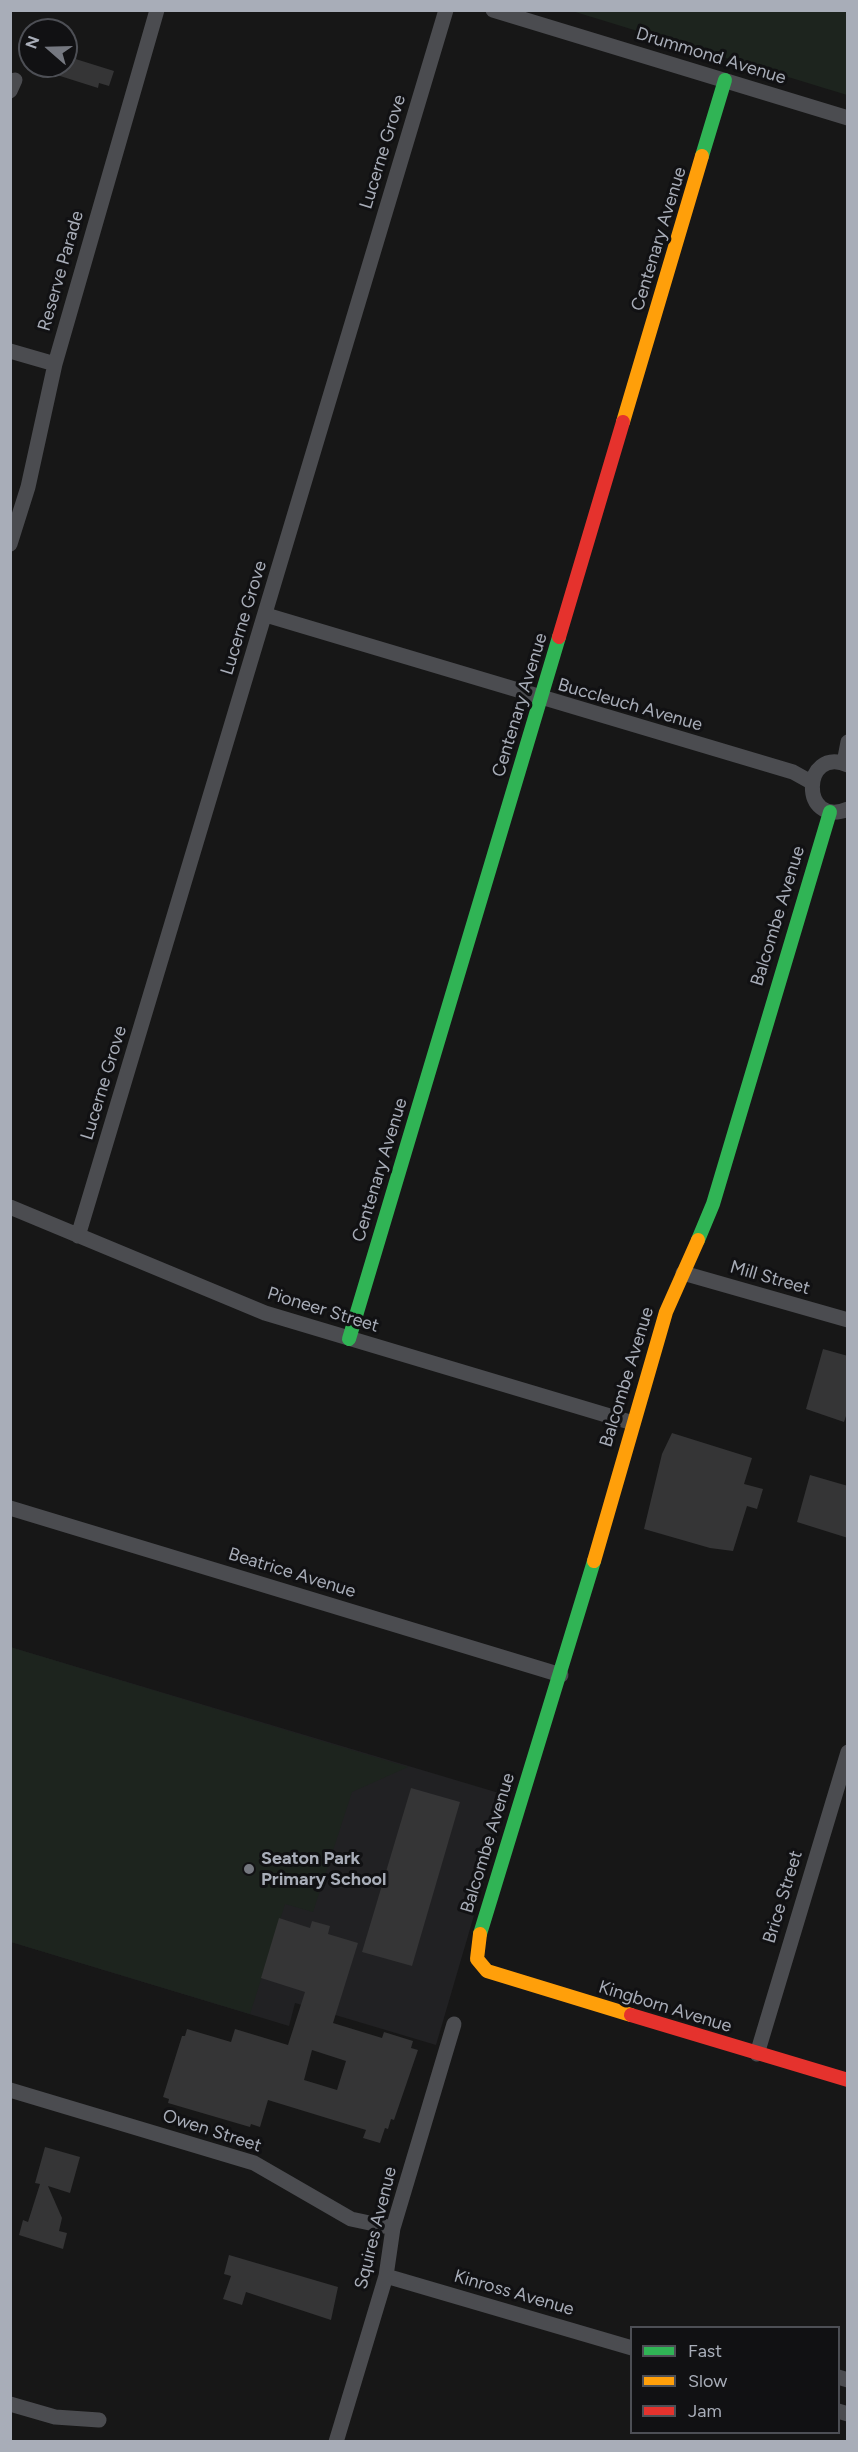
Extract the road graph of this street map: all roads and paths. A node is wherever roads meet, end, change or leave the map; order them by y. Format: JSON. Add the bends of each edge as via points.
{"nodes":[{"id":1,"x":157,"y":10,"type":"edge"},
{"id":2,"x":446,"y":10,"type":"edge"},
{"id":3,"x":493,"y":10,"type":"edge"},
{"id":4,"x":725,"y":80,"type":"junction"},
{"id":5,"x":848,"y":118,"type":"edge"},
{"id":6,"x":10,"y":351,"type":"edge"},
{"id":7,"x":55,"y":364,"type":"junction"},
{"id":8,"x":10,"y":544,"type":"edge"},
{"id":9,"x":266,"y":615,"type":"junction"},
{"id":10,"x":541,"y":699,"type":"junction"},
{"id":11,"x":848,"y":742,"type":"edge"},
{"id":12,"x":846,"y":764,"type":"edge"},
{"id":13,"x":811,"y":782,"type":"junction"},
{"id":14,"x":848,"y":809,"type":"edge"},
{"id":15,"x":830,"y":812,"type":"junction"},
{"id":16,"x":10,"y":1207,"type":"edge"},
{"id":17,"x":78,"y":1236,"type":"junction"},
{"id":18,"x":682,"y":1273,"type":"junction"},
{"id":19,"x":848,"y":1320,"type":"edge"},
{"id":20,"x":349,"y":1339,"type":"junction"},
{"id":21,"x":633,"y":1423,"type":"junction"},
{"id":22,"x":10,"y":1508,"type":"edge"},
{"id":23,"x":561,"y":1675,"type":"junction"},
{"id":24,"x":848,"y":1752,"type":"edge"},
{"id":25,"x":477,"y":1959,"type":"joint"},
{"id":26,"x":454,"y":2024,"type":"dead end"},
{"id":27,"x":757,"y":2054,"type":"junction"},
{"id":28,"x":848,"y":2080,"type":"edge"},
{"id":29,"x":10,"y":2090,"type":"edge"},
{"id":30,"x":393,"y":2228,"type":"junction"},
{"id":31,"x":386,"y":2276,"type":"junction"},
{"id":32,"x":630,"y":2347,"type":"edge"},
{"id":33,"x":10,"y":2404,"type":"edge"},
{"id":34,"x":99,"y":2420,"type":"dead end"},
{"id":35,"x":336,"y":2442,"type":"edge"}],
"edges":[{"from":1,"to":7,"type":"street","name":"Reserve Parade"},
{"from":2,"to":9,"type":"street","name":"Lucerne Grove"},
{"from":3,"to":4,"type":"street","name":"Drummond Avenue"},
{"from":4,"to":5,"type":"street","name":"Drummond Avenue"},
{"from":4,"to":10,"type":"street","name":"Centenary Avenue"},
{"from":6,"to":7,"type":"street"},
{"from":7,"to":8,"type":"street","name":"Reserve Parade","via":[[28,487]]},
{"from":9,"to":10,"type":"street","name":"Buccleuch Avenue"},
{"from":9,"to":17,"type":"street","name":"Lucerne Grove"},
{"from":10,"to":13,"type":"street","name":"Buccleuch Avenue","via":[[793,772]]},
{"from":10,"to":20,"type":"street","name":"Centenary Avenue"},
{"from":11,"to":12,"type":"street"},
{"from":12,"to":13,"type":"street","via":[[828,763]]},
{"from":13,"to":15,"type":"street","via":[[817,804]]},
{"from":14,"to":15,"type":"street"},
{"from":15,"to":18,"type":"street","name":"Balcombe Avenue","via":[[713,1204]]},
{"from":16,"to":17,"type":"street","name":"Pioneer Street"},
{"from":17,"to":20,"type":"street","name":"Pioneer Street","via":[[265,1314]]},
{"from":18,"to":19,"type":"street","name":"Mill Street"},
{"from":18,"to":21,"type":"street","name":"Balcombe Avenue","via":[[666,1312]]},
{"from":20,"to":21,"type":"street","name":"Pioneer Street"},
{"from":21,"to":23,"type":"street","name":"Balcombe Avenue"},
{"from":22,"to":23,"type":"street","name":"Beatrice Avenue"},
{"from":23,"to":25,"type":"street","name":"Balcombe Avenue","via":[[478,1941]]},
{"from":24,"to":27,"type":"street","name":"Brice Street"},
{"from":25,"to":27,"type":"street","name":"Kingborn Avenue","via":[[495,1974]]},
{"from":26,"to":30,"type":"street","name":"Squires Avenue"},
{"from":27,"to":28,"type":"street","name":"Kingborn Avenue"},
{"from":29,"to":30,"type":"street","name":"Owen Street","via":[[254,2163],[351,2218]]},
{"from":30,"to":31,"type":"street","name":"Squires Avenue"},
{"from":31,"to":32,"type":"street","name":"Kinross Avenue"},
{"from":31,"to":35,"type":"street","name":"Squires Avenue"},
{"from":33,"to":34,"type":"street","via":[[55,2417]]}]}
